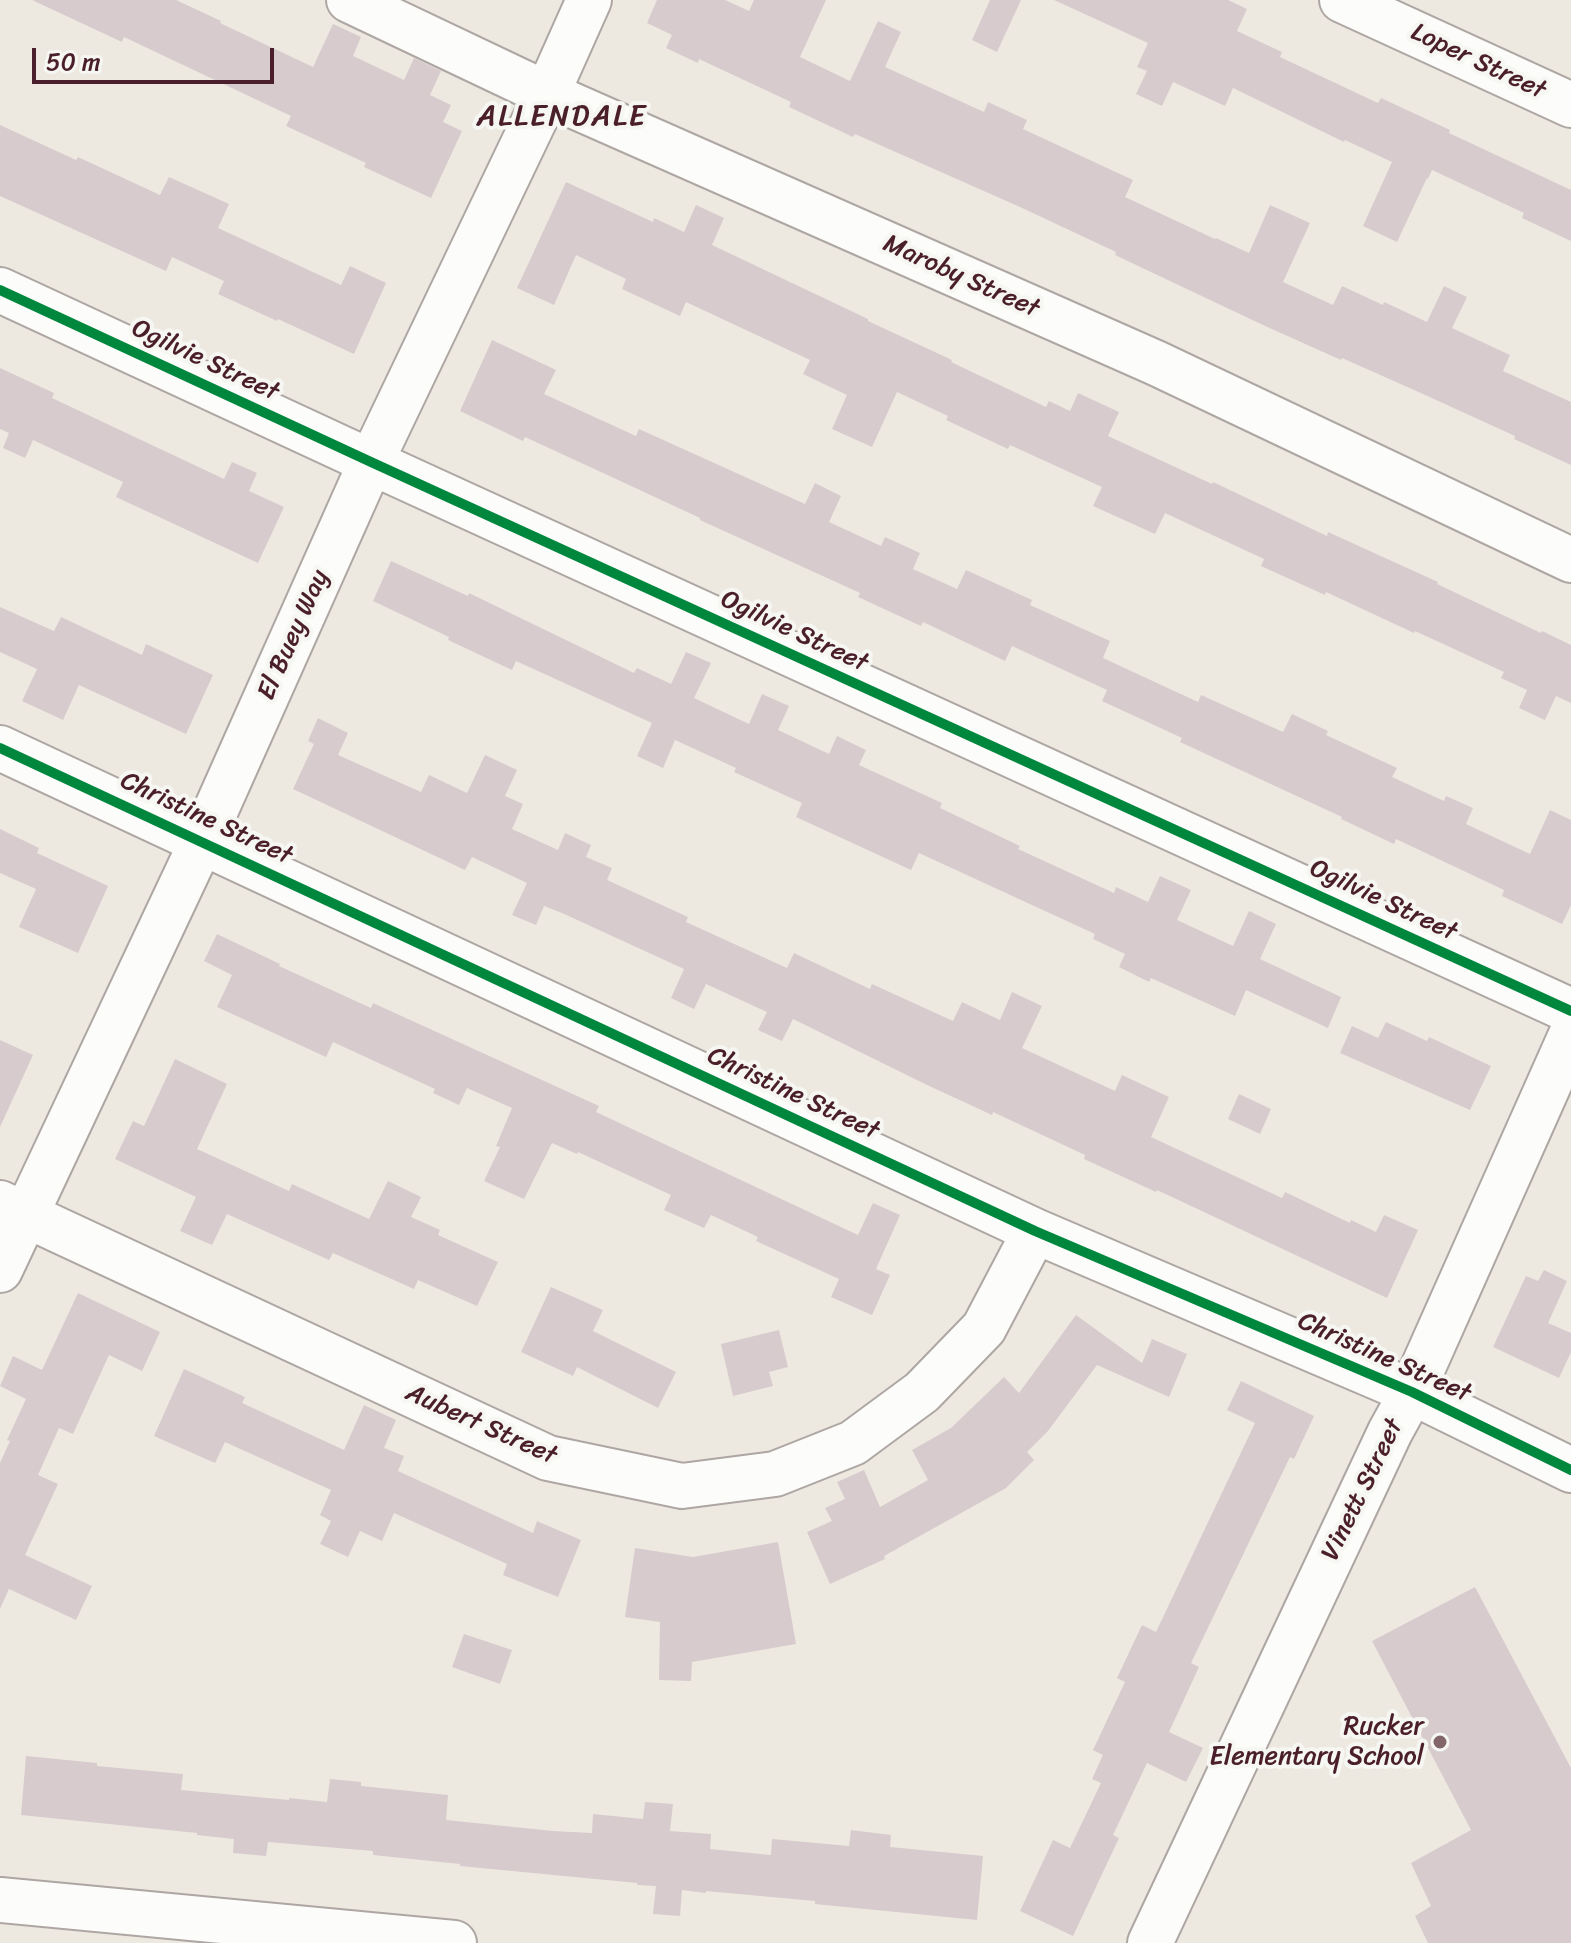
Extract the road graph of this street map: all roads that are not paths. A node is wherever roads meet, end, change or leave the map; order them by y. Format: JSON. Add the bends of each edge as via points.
{"nodes":[{"id":1,"x":349,"y":0,"type":"edge"},
{"id":2,"x":589,"y":0,"type":"edge"},
{"id":3,"x":1342,"y":0,"type":"edge"},
{"id":4,"x":547,"y":94,"type":"junction"},
{"id":5,"x":1571,"y":105,"type":"edge"},
{"id":6,"x":0,"y":290,"type":"edge"},
{"id":7,"x":371,"y":462,"type":"junction"},
{"id":8,"x":1571,"y":560,"type":"edge"},
{"id":9,"x":0,"y":748,"type":"edge"},
{"id":10,"x":202,"y":841,"type":"junction"},
{"id":11,"x":1571,"y":1011,"type":"edge"},
{"id":12,"x":1571,"y":1035,"type":"edge"},
{"id":13,"x":13,"y":1209,"type":"edge"},
{"id":14,"x":1035,"y":1231,"type":"junction"},
{"id":15,"x":0,"y":1270,"type":"edge"},
{"id":16,"x":1412,"y":1392,"type":"junction"},
{"id":17,"x":1571,"y":1470,"type":"edge"},
{"id":18,"x":0,"y":1900,"type":"edge"},
{"id":19,"x":454,"y":1943,"type":"edge"},
{"id":20,"x":1150,"y":1943,"type":"edge"}],
"edges":[{"from":1,"to":4,"type":"street","name":"Maroby Street"},
{"from":2,"to":4,"type":"street","name":"El Buey Way"},
{"from":3,"to":5,"type":"street","name":"Loper Street"},
{"from":4,"to":7,"type":"street","name":"El Buey Way"},
{"from":4,"to":8,"type":"street","name":"Maroby Street","via":[[1156,363]]},
{"from":6,"to":7,"type":"street","name":"Ogilvie Street"},
{"from":7,"to":10,"type":"street","name":"El Buey Way"},
{"from":7,"to":11,"type":"street","name":"Ogilvie Street"},
{"from":9,"to":10,"type":"street","name":"Christine Street"},
{"from":10,"to":13,"type":"street","name":"El Buey Way"},
{"from":10,"to":14,"type":"street","name":"Christine Street"},
{"from":12,"to":16,"type":"street","name":"Vinett Street"},
{"from":13,"to":14,"type":"street","name":"Aubert Street","via":[[548,1458],[682,1486],[775,1474],[853,1443],[922,1392],[984,1328]]},
{"from":13,"to":15,"type":"street","name":"El Buey Way"},
{"from":14,"to":16,"type":"street","name":"Christine Street"},
{"from":16,"to":17,"type":"street","name":"Christine Street"},
{"from":16,"to":20,"type":"street","name":"Vinett Street"},
{"from":18,"to":19,"type":"street"}]}
